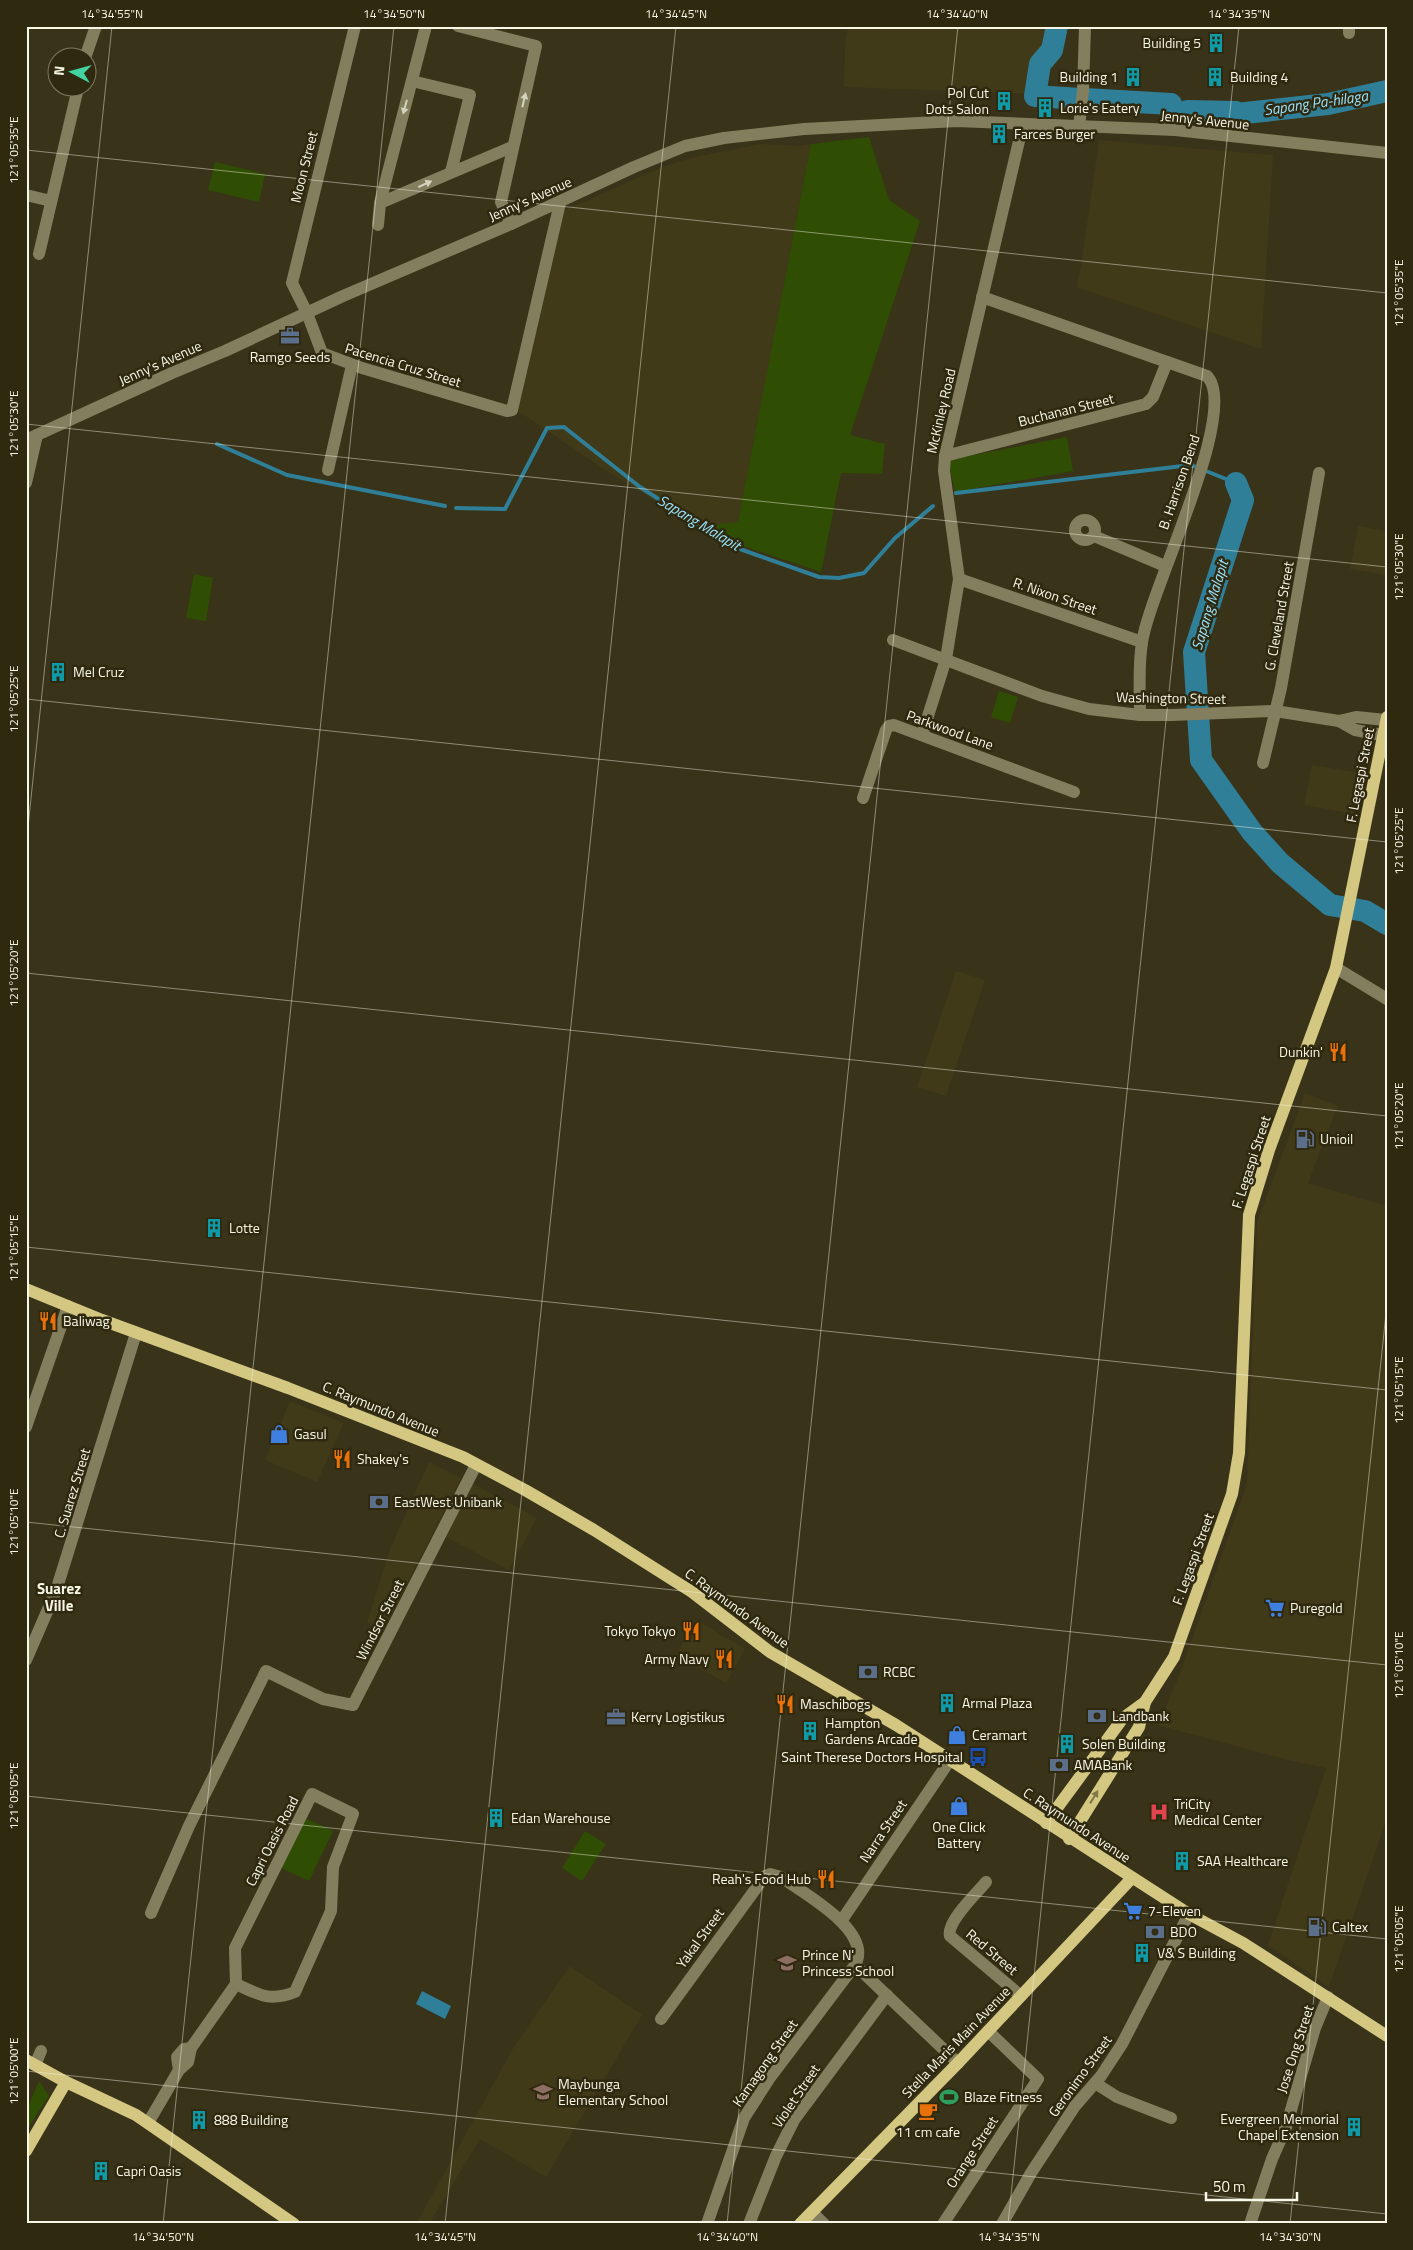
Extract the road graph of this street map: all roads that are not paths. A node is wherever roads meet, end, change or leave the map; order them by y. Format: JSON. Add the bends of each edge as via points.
{"nodes":[{"id":1,"x":96,"y":26,"type":"edge"},
{"id":2,"x":354,"y":26,"type":"edge"},
{"id":3,"x":426,"y":26,"type":"edge"},
{"id":4,"x":458,"y":26,"type":"edge"},
{"id":5,"x":1085,"y":26,"type":"edge"},
{"id":6,"x":88,"y":48,"type":"edge"},
{"id":7,"x":412,"y":80,"type":"junction"},
{"id":8,"x":76,"y":98,"type":"edge"},
{"id":9,"x":1022,"y":124,"type":"junction"},
{"id":10,"x":1079,"y":127,"type":"junction"},
{"id":11,"x":512,"y":147,"type":"junction"},
{"id":12,"x":1387,"y":153,"type":"edge"},
{"id":13,"x":451,"y":172,"type":"junction"},
{"id":14,"x":26,"y":195,"type":"edge"},
{"id":15,"x":50,"y":201,"type":"junction"},
{"id":16,"x":380,"y":203,"type":"junction"},
{"id":17,"x":560,"y":203,"type":"junction"},
{"id":18,"x":511,"y":224,"type":"junction"},
{"id":19,"x":378,"y":225,"type":"dead end"},
{"id":20,"x":39,"y":254,"type":"dead end"},
{"id":21,"x":982,"y":297,"type":"junction"},
{"id":22,"x":307,"y":313,"type":"junction"},
{"id":23,"x":1167,"y":362,"type":"junction"},
{"id":24,"x":352,"y":365,"type":"junction"},
{"id":25,"x":32,"y":437,"type":"edge"},
{"id":26,"x":946,"y":456,"type":"junction"},
{"id":27,"x":328,"y":470,"type":"dead end"},
{"id":28,"x":1319,"y":473,"type":"dead end"},
{"id":29,"x":26,"y":483,"type":"edge"},
{"id":30,"x":1094,"y":536,"type":"dead end"},
{"id":31,"x":1165,"y":566,"type":"junction"},
{"id":32,"x":959,"y":579,"type":"junction"},
{"id":33,"x":893,"y":640,"type":"dead end"},
{"id":34,"x":1142,"y":642,"type":"junction"},
{"id":35,"x":946,"y":659,"type":"junction"},
{"id":36,"x":1276,"y":711,"type":"junction"},
{"id":37,"x":1140,"y":715,"type":"junction"},
{"id":38,"x":1386,"y":718,"type":"edge"},
{"id":39,"x":1339,"y":721,"type":"junction"},
{"id":40,"x":922,"y":735,"type":"junction"},
{"id":41,"x":1385,"y":736,"type":"edge"},
{"id":42,"x":1262,"y":763,"type":"dead end"},
{"id":43,"x":1074,"y":792,"type":"dead end"},
{"id":44,"x":863,"y":798,"type":"dead end"},
{"id":45,"x":1336,"y":968,"type":"junction"},
{"id":46,"x":1387,"y":999,"type":"edge"},
{"id":47,"x":26,"y":1289,"type":"edge"},
{"id":48,"x":68,"y":1306,"type":"junction"},
{"id":49,"x":136,"y":1333,"type":"junction"},
{"id":50,"x":26,"y":1427,"type":"edge"},
{"id":51,"x":476,"y":1464,"type":"junction"},
{"id":52,"x":26,"y":1660,"type":"edge"},
{"id":53,"x":1145,"y":1702,"type":"junction"},
{"id":54,"x":950,"y":1760,"type":"junction"},
{"id":55,"x":1046,"y":1823,"type":"junction"},
{"id":56,"x":1069,"y":1839,"type":"junction"},
{"id":57,"x":1132,"y":1878,"type":"junction"},
{"id":58,"x":986,"y":1882,"type":"dead end"},
{"id":59,"x":151,"y":1913,"type":"dead end"},
{"id":60,"x":1189,"y":1914,"type":"junction"},
{"id":61,"x":842,"y":1920,"type":"junction"},
{"id":62,"x":857,"y":1962,"type":"junction"},
{"id":63,"x":236,"y":1984,"type":"junction"},
{"id":64,"x":887,"y":1996,"type":"junction"},
{"id":65,"x":1021,"y":1996,"type":"junction"},
{"id":66,"x":1328,"y":1997,"type":"junction"},
{"id":67,"x":661,"y":2019,"type":"dead end"},
{"id":68,"x":988,"y":2031,"type":"junction"},
{"id":69,"x":1387,"y":2036,"type":"edge"},
{"id":70,"x":41,"y":2051,"type":"dead end"},
{"id":71,"x":31,"y":2063,"type":"edge"},
{"id":72,"x":958,"y":2063,"type":"junction"},
{"id":73,"x":66,"y":2082,"type":"junction"},
{"id":74,"x":1094,"y":2083,"type":"junction"},
{"id":75,"x":1171,"y":2118,"type":"dead end"},
{"id":76,"x":148,"y":2123,"type":"junction"},
{"id":77,"x":26,"y":2151,"type":"edge"},
{"id":78,"x":812,"y":2212,"type":"junction"},
{"id":79,"x":294,"y":2224,"type":"edge"},
{"id":80,"x":707,"y":2224,"type":"edge"},
{"id":81,"x":749,"y":2224,"type":"edge"},
{"id":82,"x":800,"y":2224,"type":"edge"},
{"id":83,"x":824,"y":2224,"type":"edge"},
{"id":84,"x":943,"y":2224,"type":"edge"},
{"id":85,"x":1002,"y":2224,"type":"edge"},
{"id":86,"x":1250,"y":2224,"type":"edge"}],
"edges":[{"from":1,"to":6,"type":"street"},
{"from":2,"to":22,"type":"street","name":"Moon Street","via":[[292,283]]},
{"from":3,"to":7,"type":"street"},
{"from":11,"to":4,"type":"street","one_way":true,"via":[[536,46]]},
{"from":5,"to":10,"type":"street"},
{"from":7,"to":13,"type":"street","via":[[470,95]]},
{"from":7,"to":16,"type":"street","one_way":true},
{"from":8,"to":15,"type":"street"},
{"from":9,"to":10,"type":"street","name":"Jenny's Avenue"},
{"from":9,"to":17,"type":"street","name":"Jenny's Avenue","via":[[956,121],[804,128],[724,138],[685,146]]},
{"from":9,"to":21,"type":"street","name":"McKinley Road"},
{"from":10,"to":12,"type":"street","name":"Jenny's Avenue","via":[[1175,130]]},
{"from":11,"to":13,"type":"street"},
{"from":11,"to":18,"type":"street","via":[[501,202]]},
{"from":16,"to":13,"type":"street","one_way":true},
{"from":14,"to":15,"type":"street"},
{"from":15,"to":20,"type":"street"},
{"from":16,"to":19,"type":"street"},
{"from":17,"to":18,"type":"street","name":"Jenny's Avenue"},
{"from":17,"to":24,"type":"street","name":"Pacencia Cruz Street","via":[[512,410]]},
{"from":18,"to":22,"type":"street","name":"Jenny's Avenue"},
{"from":21,"to":23,"type":"street","name":"B. Harrison Bend"},
{"from":21,"to":26,"type":"street","name":"McKinley Road"},
{"from":22,"to":24,"type":"street","name":"Pacencia Cruz Street","via":[[322,353]]},
{"from":22,"to":25,"type":"street","name":"Jenny's Avenue"},
{"from":23,"to":26,"type":"street","name":"Buchanan Street","via":[[1153,397],[1146,404]]},
{"from":23,"to":31,"type":"street","name":"B. Harrison Bend","via":[[1208,376],[1215,389],[1216,400],[1205,460]]},
{"from":24,"to":27,"type":"street"},
{"from":25,"to":29,"type":"street"},
{"from":26,"to":32,"type":"street","name":"McKinley Road","via":[[944,471]]},
{"from":28,"to":36,"type":"street","name":"G. Cleveland Street"},
{"from":30,"to":31,"type":"street"},
{"from":31,"to":34,"type":"street","name":"B. Harrison Bend"},
{"from":32,"to":34,"type":"street","name":"R. Nixon Street"},
{"from":32,"to":35,"type":"street","name":"McKinley Road"},
{"from":33,"to":35,"type":"street","name":"Washington Street"},
{"from":34,"to":37,"type":"street","name":"B. Harrison Bend"},
{"from":35,"to":37,"type":"street","name":"Washington Street","via":[[1052,699],[1089,709]]},
{"from":35,"to":40,"type":"street","name":"McKinley Road"},
{"from":36,"to":37,"type":"street","name":"Washington Street"},
{"from":36,"to":39,"type":"street","name":"Washington Street"},
{"from":36,"to":42,"type":"street","name":"G. Cleveland Street"},
{"from":38,"to":39,"type":"street","name":"Washington Street","via":[[1356,717]]},
{"from":38,"to":41,"type":"main road","name":"F. Legaspi Street"},
{"from":39,"to":41,"type":"street","name":"Washington Street","via":[[1355,730]]},
{"from":40,"to":43,"type":"street","name":"Parkwood Lane"},
{"from":40,"to":44,"type":"street","name":"Parkwood Lane","via":[[889,726]]},
{"from":41,"to":45,"type":"main road","name":"F. Legaspi Street"},
{"from":45,"to":46,"type":"street"},
{"from":45,"to":53,"type":"main road","name":"F. Legaspi Street","via":[[1269,1150],[1249,1216],[1240,1453],[1232,1494],[1174,1657]]},
{"from":47,"to":48,"type":"main road","name":"C. Raymundo Avenue"},
{"from":48,"to":49,"type":"main road","name":"C. Raymundo Avenue"},
{"from":48,"to":50,"type":"street"},
{"from":49,"to":51,"type":"main road","name":"C. Raymundo Avenue","via":[[288,1388]]},
{"from":49,"to":52,"type":"street","name":"C. Suarez Street","via":[[60,1578]]},
{"from":51,"to":54,"type":"main road","name":"C. Raymundo Avenue","via":[[640,1559],[692,1592],[757,1643]]},
{"from":51,"to":59,"type":"street","name":"Windsor Street","via":[[353,1705],[323,1698],[266,1671],[189,1826]]},
{"from":53,"to":55,"type":"main road","name":"F. Legaspi Street","via":[[1123,1718]]},
{"from":56,"to":53,"type":"main road","name":"F. Legaspi Street","one_way":true,"via":[[1139,1727]]},
{"from":54,"to":55,"type":"main road","name":"C. Raymundo Avenue"},
{"from":54,"to":61,"type":"street","name":"Narra Street"},
{"from":55,"to":56,"type":"main road","name":"C. Raymundo Avenue"},
{"from":56,"to":57,"type":"main road","name":"C. Raymundo Avenue"},
{"from":57,"to":60,"type":"main road","name":"C. Raymundo Avenue"},
{"from":57,"to":65,"type":"main road","name":"Stella Maris Main Avenue"},
{"from":58,"to":65,"type":"street","name":"Red Street","via":[[952,1922],[950,1936]]},
{"from":60,"to":66,"type":"main road","name":"C. Raymundo Avenue","via":[[1243,1943]]},
{"from":60,"to":74,"type":"street","name":"Geronimo Street","via":[[1122,2044]]},
{"from":61,"to":62,"type":"street","via":[[858,1946]]},
{"from":61,"to":67,"type":"street","name":"Yakal Street","via":[[780,1877],[765,1876]]},
{"from":62,"to":64,"type":"street"},
{"from":62,"to":80,"type":"street","name":"Kamagong Street","via":[[769,2079],[744,2118]]},
{"from":63,"to":63,"type":"street","name":"Capri Oasis Road","via":[[235,1948],[312,1794],[353,1814],[333,1867],[332,1911],[295,1992],[280,1998],[266,1997]]},
{"from":63,"to":76,"type":"street","via":[[191,2048],[184,2049],[177,2057],[179,2070]]},
{"from":64,"to":72,"type":"street"},
{"from":64,"to":81,"type":"street","name":"Violet Street","via":[[794,2120]]},
{"from":65,"to":68,"type":"main road","name":"Stella Maris Main Avenue"},
{"from":66,"to":69,"type":"main road","name":"C. Raymundo Avenue"},
{"from":66,"to":86,"type":"street","name":"Jose Ong Street","via":[[1315,2028],[1286,2127]]},
{"from":68,"to":72,"type":"main road","name":"Stella Maris Main Avenue"},
{"from":68,"to":84,"type":"street","name":"Orange Street","via":[[1038,2078]]},
{"from":70,"to":71,"type":"street"},
{"from":71,"to":73,"type":"main road"},
{"from":72,"to":78,"type":"main road","name":"Stella Maris Main Avenue"},
{"from":73,"to":76,"type":"main road"},
{"from":73,"to":77,"type":"main road"},
{"from":74,"to":75,"type":"street","via":[[1117,2097]]},
{"from":74,"to":85,"type":"street","name":"Geronimo Street","via":[[1075,2106]]},
{"from":76,"to":79,"type":"main road"},
{"from":78,"to":82,"type":"main road","name":"Stella Maris Main Avenue"},
{"from":78,"to":83,"type":"street"}]}
